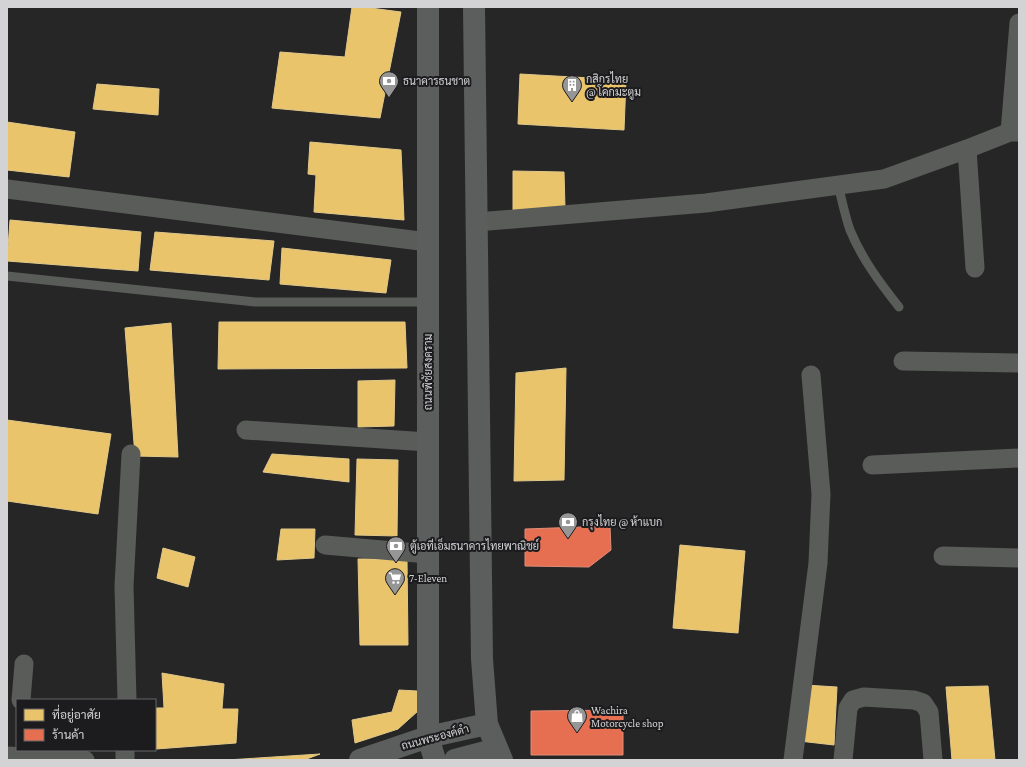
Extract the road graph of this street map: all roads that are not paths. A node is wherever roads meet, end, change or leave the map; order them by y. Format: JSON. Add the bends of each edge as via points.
{"nodes":[{"id":1,"x":428,"y":7,"type":"edge"},
{"id":2,"x":474,"y":7,"type":"edge"},
{"id":3,"x":1019,"y":23,"type":"edge"},
{"id":4,"x":1015,"y":132,"type":"edge"},
{"id":5,"x":968,"y":149,"type":"junction"},
{"id":6,"x":838,"y":185,"type":"junction"},
{"id":7,"x":7,"y":190,"type":"edge"},
{"id":8,"x":477,"y":222,"type":"junction"},
{"id":9,"x":428,"y":242,"type":"junction"},
{"id":10,"x":975,"y":268,"type":"dead end"},
{"id":11,"x":7,"y":276,"type":"edge"},
{"id":12,"x":428,"y":302,"type":"junction"},
{"id":13,"x":899,"y":307,"type":"dead end"},
{"id":14,"x":903,"y":361,"type":"dead end"},
{"id":15,"x":1019,"y":363,"type":"edge"},
{"id":16,"x":811,"y":375,"type":"dead end"},
{"id":17,"x":246,"y":430,"type":"dead end"},
{"id":18,"x":428,"y":442,"type":"junction"},
{"id":19,"x":130,"y":454,"type":"dead end"},
{"id":20,"x":1019,"y":458,"type":"edge"},
{"id":21,"x":872,"y":465,"type":"dead end"},
{"id":22,"x":325,"y":545,"type":"dead end"},
{"id":23,"x":428,"y":554,"type":"junction"},
{"id":24,"x":943,"y":556,"type":"dead end"},
{"id":25,"x":1019,"y":558,"type":"edge"},
{"id":26,"x":24,"y":664,"type":"dead end"},
{"id":27,"x":21,"y":699,"type":"edge"},
{"id":28,"x":127,"y":699,"type":"edge"},
{"id":29,"x":487,"y":724,"type":"junction"},
{"id":30,"x":428,"y":737,"type":"junction"},
{"id":31,"x":32,"y":754,"type":"edge"},
{"id":32,"x":500,"y":755,"type":"edge"},
{"id":33,"x":7,"y":756,"type":"edge"},
{"id":34,"x":85,"y":760,"type":"edge"},
{"id":35,"x":360,"y":760,"type":"edge"},
{"id":36,"x":434,"y":760,"type":"edge"},
{"id":37,"x":455,"y":760,"type":"edge"},
{"id":38,"x":793,"y":760,"type":"edge"},
{"id":39,"x":843,"y":760,"type":"edge"},
{"id":40,"x":933,"y":760,"type":"edge"}],
"edges":[{"from":1,"to":9,"type":"main road","name":"ถนนพิชัยสงคราม"},
{"from":2,"to":8,"type":"main road"},
{"from":3,"to":4,"type":"street"},
{"from":4,"to":5,"type":"street"},
{"from":5,"to":6,"type":"street","via":[[884,179]]},
{"from":5,"to":10,"type":"street"},
{"from":6,"to":8,"type":"street","via":[[706,202]]},
{"from":6,"to":13,"type":"lane","via":[[856,242],[871,269]]},
{"from":7,"to":9,"type":"street"},
{"from":8,"to":29,"type":"main road","via":[[482,659]]},
{"from":9,"to":12,"type":"main road","name":"ถนนพิชัยสงคราม"},
{"from":11,"to":12,"type":"lane","via":[[254,302]]},
{"from":12,"to":18,"type":"main road","name":"ถนนพิชัยสงคราม"},
{"from":14,"to":15,"type":"street"},
{"from":16,"to":38,"type":"street","via":[[821,494],[818,563]]},
{"from":17,"to":18,"type":"street"},
{"from":18,"to":23,"type":"main road","name":"ถนนพิชัยสงคราม"},
{"from":19,"to":28,"type":"street","via":[[124,586]]},
{"from":20,"to":21,"type":"street"},
{"from":22,"to":23,"type":"street"},
{"from":23,"to":30,"type":"main road","name":"ถนนพิชัยสงคราม"},
{"from":24,"to":25,"type":"street"},
{"from":26,"to":27,"type":"street"},
{"from":29,"to":30,"type":"main road","name":"ถนนพระองค์ดำ"},
{"from":29,"to":32,"type":"main road"},
{"from":30,"to":35,"type":"main road","name":"ถนนพระองค์ดำ"},
{"from":30,"to":36,"type":"main road","name":"ถนนพิชัยสงคราม"},
{"from":31,"to":33,"type":"street"},
{"from":31,"to":34,"type":"street"},
{"from":32,"to":37,"type":"main road"},
{"from":39,"to":40,"type":"street","via":[[848,708],[853,700],[864,697],[914,700],[923,703],[928,712]]}]}
